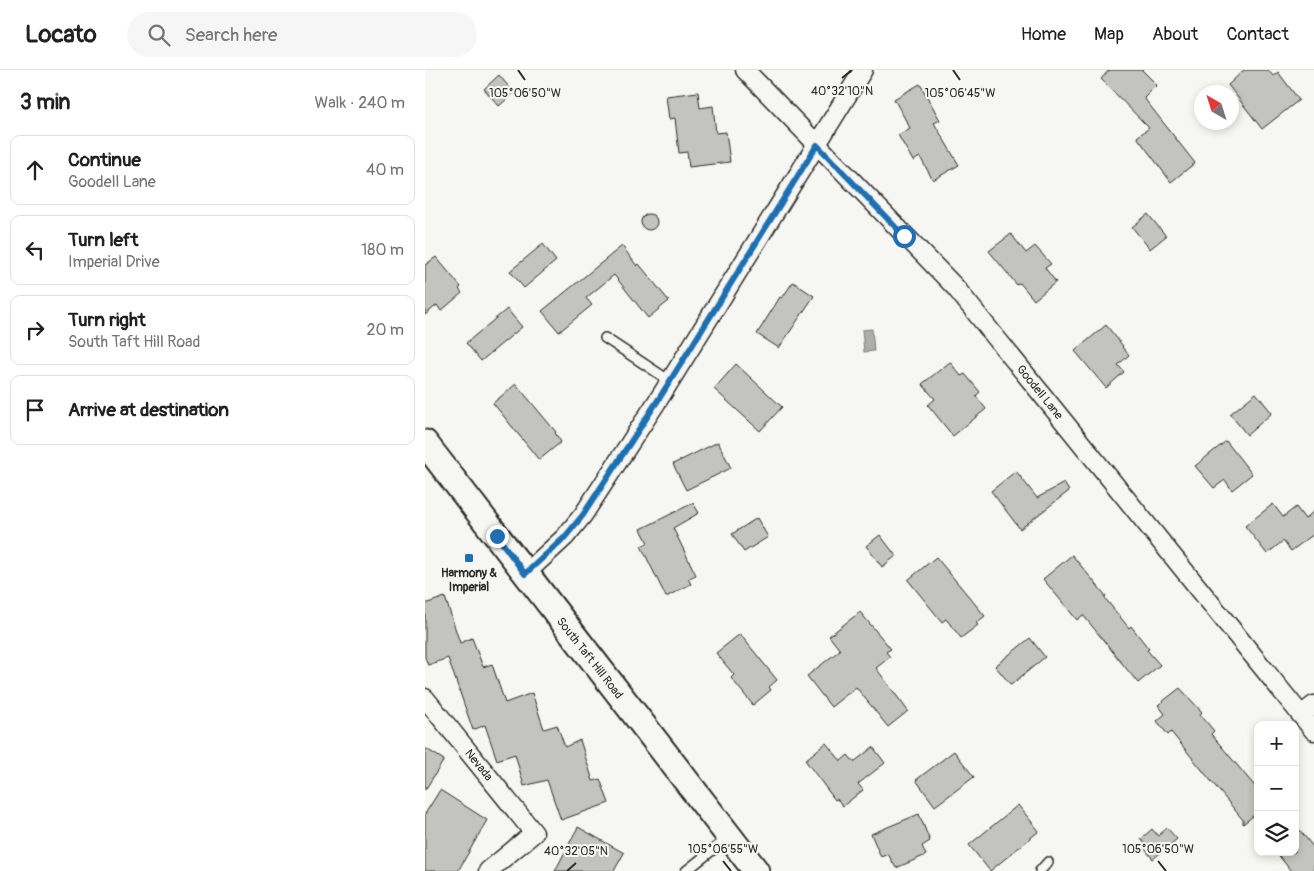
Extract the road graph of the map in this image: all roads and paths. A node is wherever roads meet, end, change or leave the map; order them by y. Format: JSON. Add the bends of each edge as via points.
{"nodes":[{"id":1,"x":745,"y":70,"type":"edge"},
{"id":2,"x":863,"y":70,"type":"edge"},
{"id":3,"x":817,"y":145,"type":"junction"},
{"id":4,"x":605,"y":338,"type":"dead end"},
{"id":5,"x":670,"y":381,"type":"junction"},
{"id":6,"x":426,"y":448,"type":"edge"},
{"id":7,"x":525,"y":574,"type":"junction"},
{"id":8,"x":425,"y":698,"type":"edge"},
{"id":9,"x":1308,"y":710,"type":"edge"},
{"id":10,"x":1314,"y":731,"type":"edge"},
{"id":11,"x":729,"y":837,"type":"junction"},
{"id":12,"x":1048,"y":862,"type":"dead end"},
{"id":13,"x":488,"y":871,"type":"edge"},
{"id":14,"x":686,"y":871,"type":"edge"},
{"id":15,"x":756,"y":871,"type":"edge"},
{"id":16,"x":1040,"y":871,"type":"edge"}],
"edges":[{"from":1,"to":3,"type":"street","name":"Goodell Lane"},
{"from":2,"to":3,"type":"street"},
{"from":3,"to":5,"type":"street"},
{"from":3,"to":9,"type":"street","name":"Goodell Lane","via":[[955,287]]},
{"from":4,"to":5,"type":"lane"},
{"from":5,"to":7,"type":"street","via":[[583,515],[565,537]]},
{"from":6,"to":7,"type":"main road","name":"South Taft Hill Road"},
{"from":7,"to":11,"type":"main road","name":"South Taft Hill Road"},
{"from":8,"to":13,"type":"street","name":"Nevada","via":[[534,833]]},
{"from":9,"to":10,"type":"street","name":"Goodell Lane"},
{"from":11,"to":14,"type":"lane"},
{"from":11,"to":15,"type":"main road","name":"South Taft Hill Road"},
{"from":12,"to":16,"type":"lane"}]}
